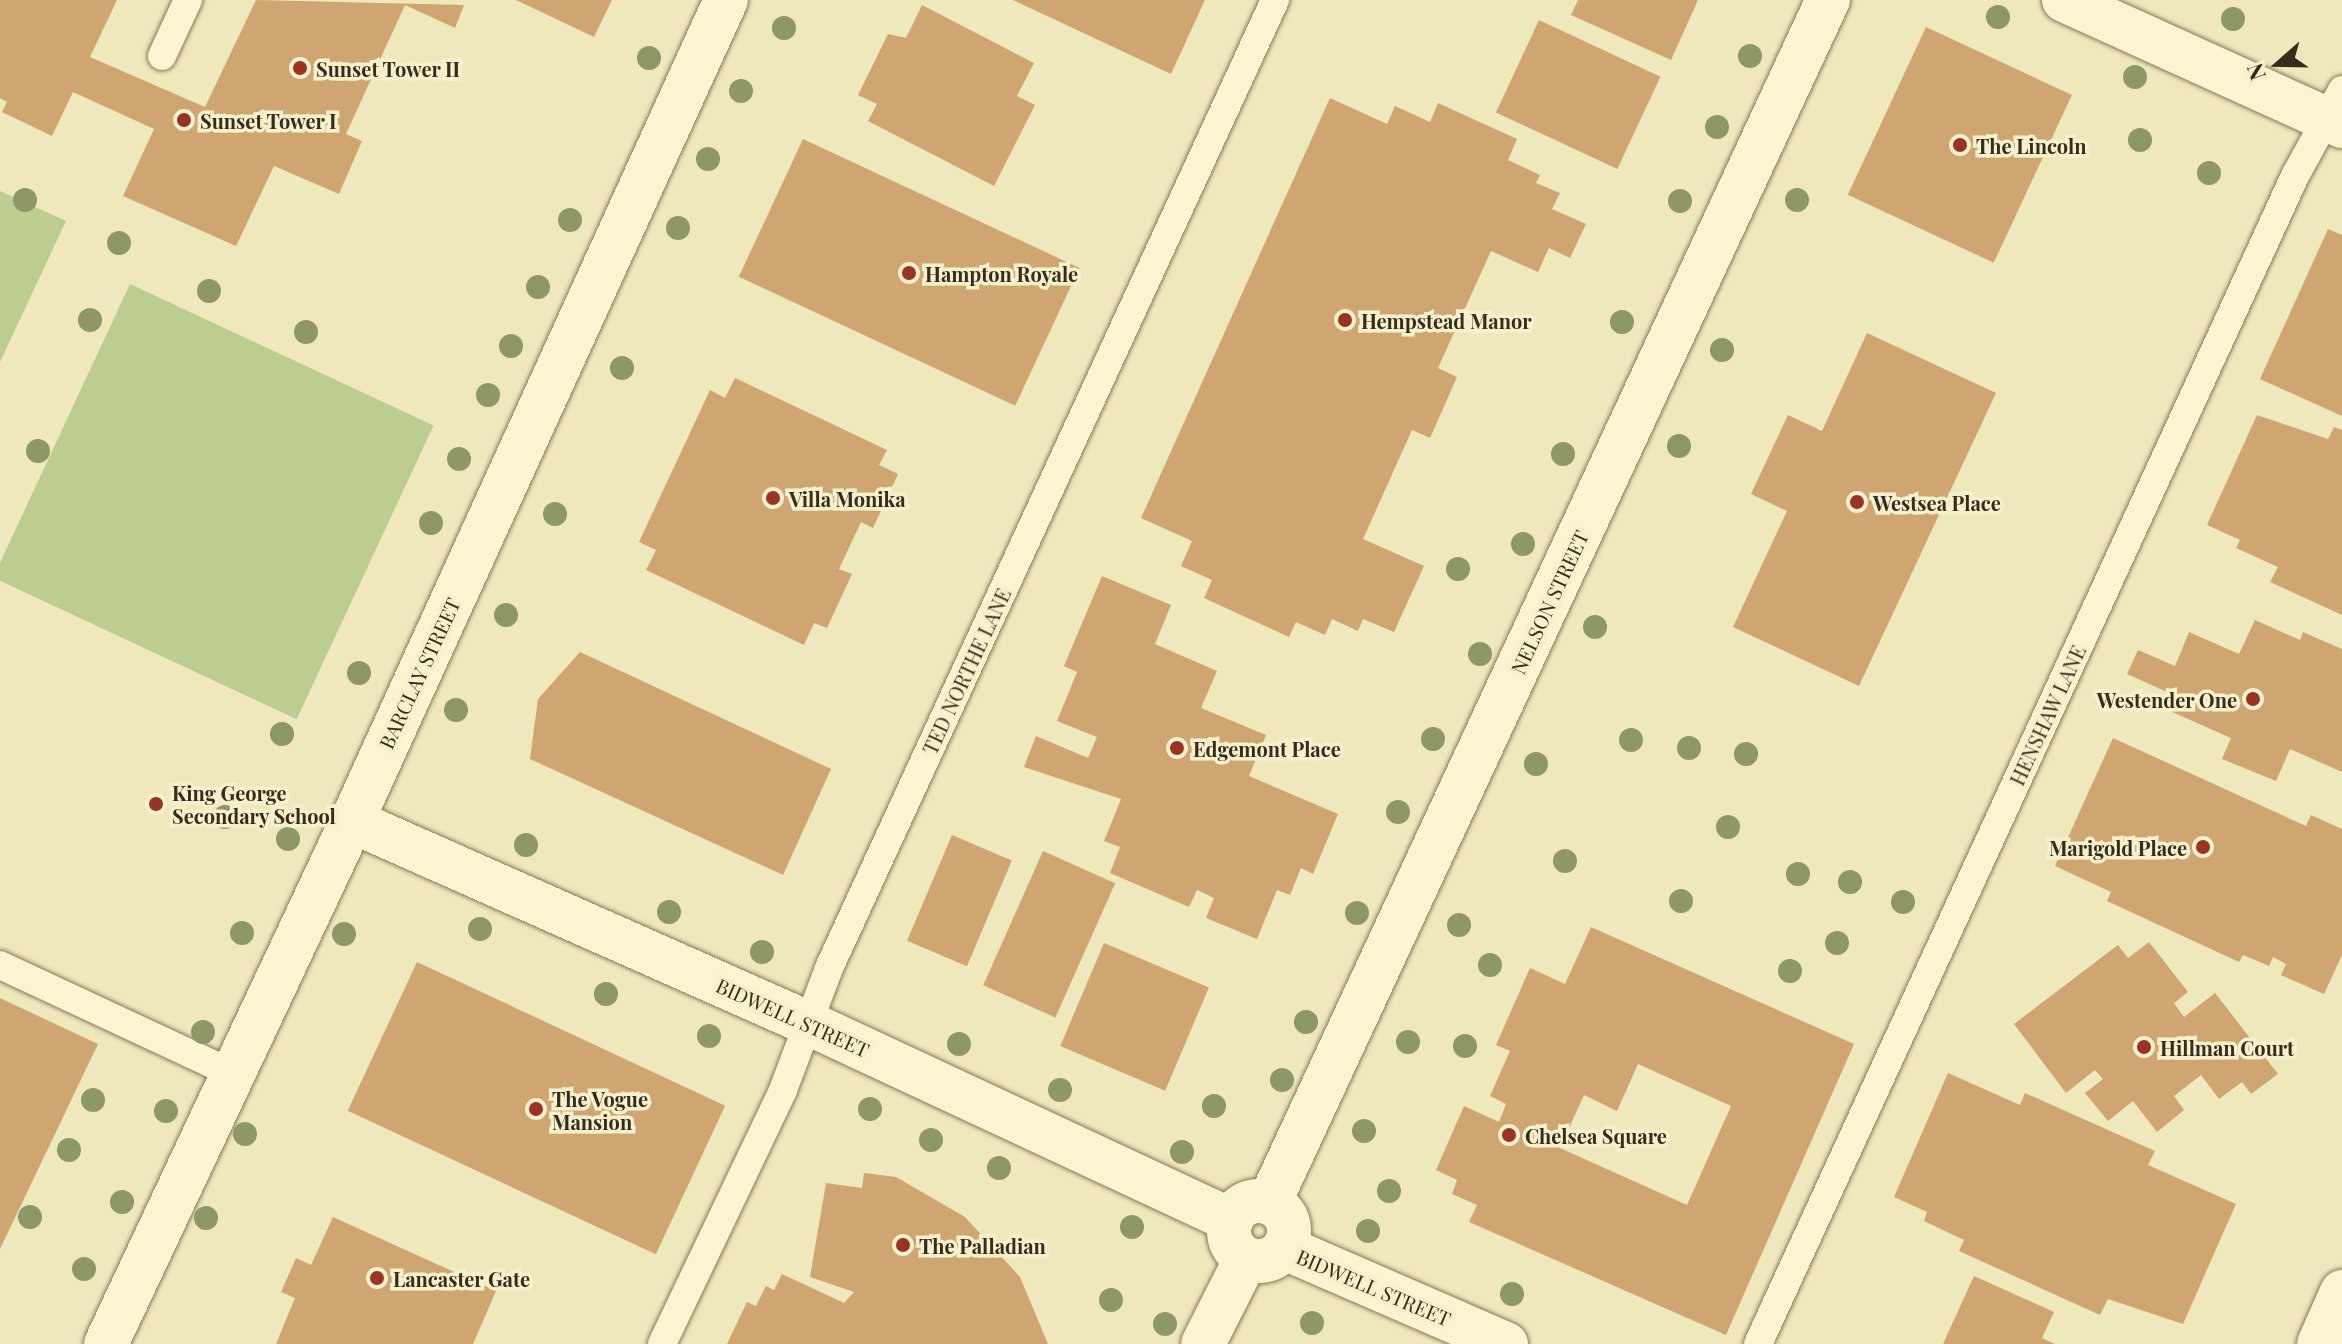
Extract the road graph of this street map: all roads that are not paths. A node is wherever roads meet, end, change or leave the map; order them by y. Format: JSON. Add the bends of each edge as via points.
{"nodes":[{"id":1,"x":188,"y":0,"type":"edge"},
{"id":2,"x":726,"y":0,"type":"edge"},
{"id":3,"x":1275,"y":0,"type":"edge"},
{"id":4,"x":1828,"y":0,"type":"edge"},
{"id":5,"x":2064,"y":0,"type":"edge"},
{"id":6,"x":162,"y":56,"type":"dead end"},
{"id":7,"x":2337,"y":111,"type":"edge"},
{"id":8,"x":352,"y":821,"type":"junction"},
{"id":9,"x":0,"y":965,"type":"edge"},
{"id":10,"x":808,"y":1023,"type":"junction"},
{"id":11,"x":232,"y":1073,"type":"junction"},
{"id":12,"x":1254,"y":1242,"type":"junction"},
{"id":13,"x":2342,"y":1292,"type":"edge"},
{"id":14,"x":106,"y":1344,"type":"edge"},
{"id":15,"x":662,"y":1344,"type":"edge"},
{"id":16,"x":1203,"y":1344,"type":"edge"},
{"id":17,"x":1506,"y":1344,"type":"edge"},
{"id":18,"x":1758,"y":1344,"type":"edge"},
{"id":19,"x":2319,"y":1344,"type":"edge"}],
"edges":[{"from":1,"to":6,"type":"lane"},
{"from":2,"to":8,"type":"street","name":"BARCLAY STREET"},
{"from":3,"to":10,"type":"lane","name":"TED NORTHE LANE"},
{"from":4,"to":12,"type":"street","name":"NELSON STREET","via":[[1269,1203],[1288,1222]]},
{"from":5,"to":7,"type":"street"},
{"from":7,"to":18,"type":"lane","name":"HENSHAW LANE"},
{"from":8,"to":10,"type":"street","name":"BIDWELL STREET"},
{"from":8,"to":11,"type":"street","name":"BARCLAY STREET"},
{"from":9,"to":11,"type":"lane"},
{"from":10,"to":12,"type":"street","name":"BIDWELL STREET"},
{"from":10,"to":15,"type":"lane","name":"TED NORTHE LANE","via":[[783,1090]]},
{"from":11,"to":14,"type":"street","name":"BARCLAY STREET"},
{"from":12,"to":16,"type":"street"},
{"from":12,"to":17,"type":"street","name":"BIDWELL STREET"},
{"from":13,"to":19,"type":"street"}]}
